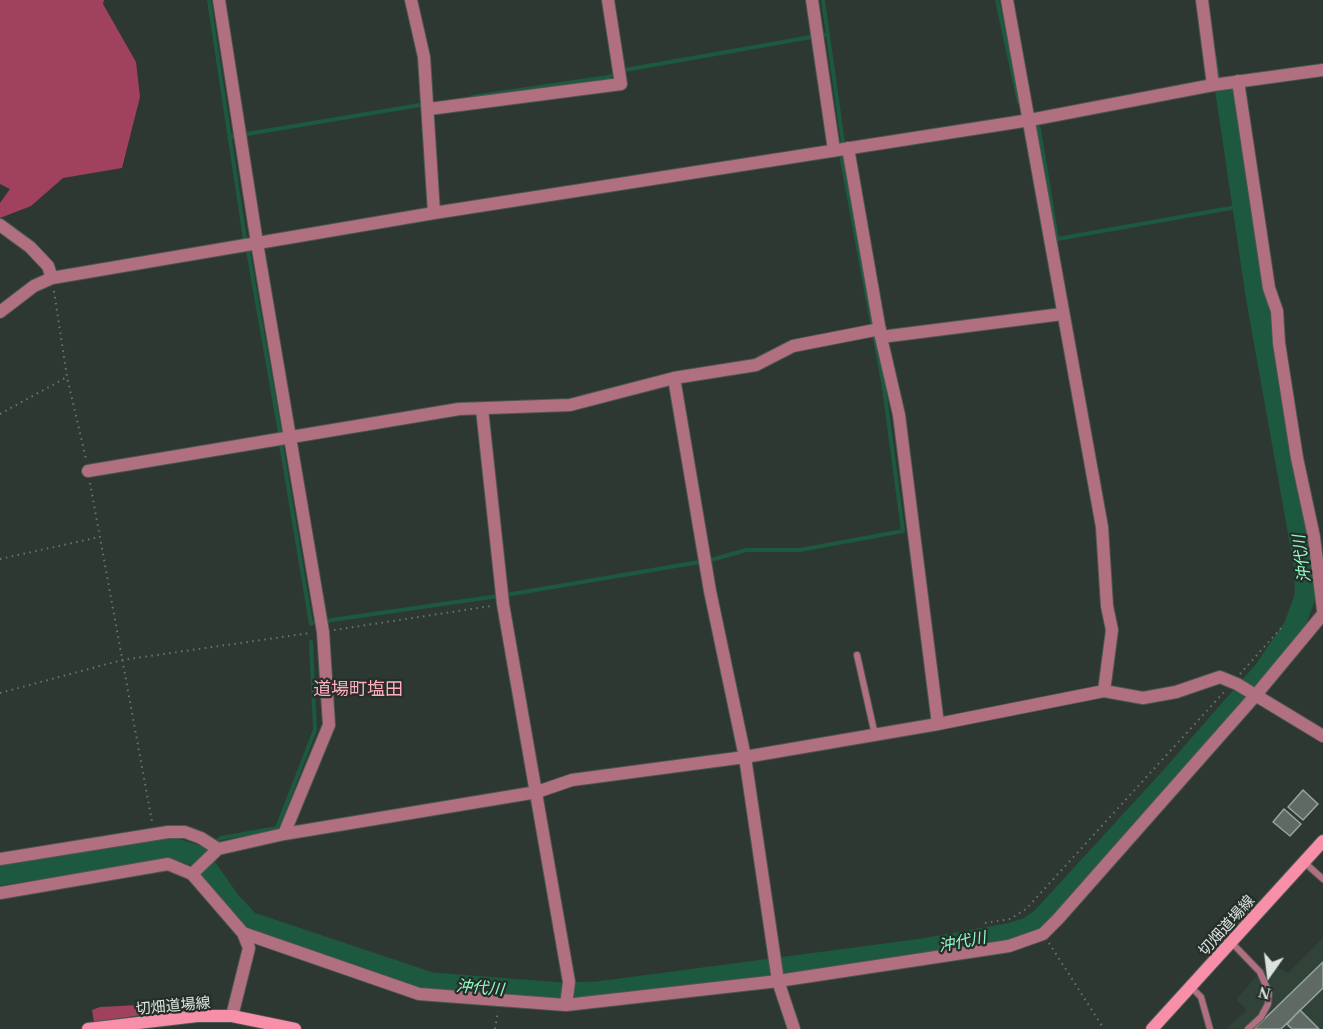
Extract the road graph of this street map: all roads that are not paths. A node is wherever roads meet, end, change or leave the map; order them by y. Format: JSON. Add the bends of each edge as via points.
{"nodes":[{"id":1,"x":219,"y":0,"type":"edge"},
{"id":2,"x":411,"y":0,"type":"edge"},
{"id":3,"x":608,"y":0,"type":"edge"},
{"id":4,"x":812,"y":0,"type":"edge"},
{"id":5,"x":1007,"y":0,"type":"edge"},
{"id":6,"x":1202,"y":0,"type":"edge"},
{"id":7,"x":1323,"y":70,"type":"edge"},
{"id":8,"x":1235,"y":82,"type":"junction"},
{"id":9,"x":1215,"y":84,"type":"junction"},
{"id":10,"x":429,"y":109,"type":"junction"},
{"id":11,"x":1030,"y":120,"type":"junction"},
{"id":12,"x":848,"y":148,"type":"junction"},
{"id":13,"x":834,"y":150,"type":"junction"},
{"id":14,"x":434,"y":213,"type":"junction"},
{"id":15,"x":0,"y":225,"type":"edge"},
{"id":16,"x":257,"y":243,"type":"junction"},
{"id":17,"x":52,"y":278,"type":"junction"},
{"id":18,"x":0,"y":312,"type":"edge"},
{"id":19,"x":1062,"y":314,"type":"junction"},
{"id":20,"x":881,"y":333,"type":"junction"},
{"id":21,"x":674,"y":378,"type":"junction"},
{"id":22,"x":482,"y":409,"type":"junction"},
{"id":23,"x":291,"y":439,"type":"junction"},
{"id":24,"x":88,"y":471,"type":"road end"},
{"id":25,"x":1323,"y":612,"type":"edge"},
{"id":26,"x":857,"y":655,"type":"dead end"},
{"id":27,"x":1104,"y":691,"type":"junction"},
{"id":28,"x":1252,"y":695,"type":"junction"},
{"id":29,"x":938,"y":724,"type":"junction"},
{"id":30,"x":876,"y":735,"type":"junction"},
{"id":31,"x":1323,"y":736,"type":"edge"},
{"id":32,"x":745,"y":757,"type":"junction"},
{"id":33,"x":537,"y":792,"type":"junction"},
{"id":34,"x":284,"y":834,"type":"junction"},
{"id":35,"x":1323,"y":841,"type":"edge"},
{"id":36,"x":218,"y":849,"type":"junction"},
{"id":37,"x":0,"y":859,"type":"edge"},
{"id":38,"x":1304,"y":862,"type":"junction"},
{"id":39,"x":192,"y":874,"type":"junction"},
{"id":40,"x":1323,"y":879,"type":"edge"},
{"id":41,"x":0,"y":893,"type":"edge"},
{"id":42,"x":243,"y":933,"type":"junction"},
{"id":43,"x":1231,"y":942,"type":"junction"},
{"id":44,"x":778,"y":981,"type":"junction"},
{"id":45,"x":1191,"y":987,"type":"junction"},
{"id":46,"x":566,"y":1005,"type":"junction"},
{"id":47,"x":232,"y":1017,"type":"junction"},
{"id":48,"x":88,"y":1029,"type":"edge"},
{"id":49,"x":295,"y":1029,"type":"edge"},
{"id":50,"x":794,"y":1029,"type":"edge"},
{"id":51,"x":1152,"y":1029,"type":"edge"},
{"id":52,"x":1210,"y":1029,"type":"edge"},
{"id":53,"x":1248,"y":1029,"type":"edge"}],
"edges":[{"from":1,"to":16,"type":"street"},
{"from":2,"to":10,"type":"street","via":[[424,57]]},
{"from":3,"to":10,"type":"street","via":[[621,84]]},
{"from":4,"to":13,"type":"street"},
{"from":5,"to":11,"type":"street"},
{"from":6,"to":9,"type":"street"},
{"from":7,"to":8,"type":"street"},
{"from":8,"to":9,"type":"street"},
{"from":8,"to":25,"type":"street","via":[[1269,288],[1277,311]]},
{"from":9,"to":11,"type":"street"},
{"from":10,"to":14,"type":"street"},
{"from":11,"to":12,"type":"street"},
{"from":11,"to":19,"type":"street"},
{"from":12,"to":13,"type":"street"},
{"from":12,"to":20,"type":"street"},
{"from":13,"to":14,"type":"street"},
{"from":14,"to":16,"type":"street"},
{"from":15,"to":17,"type":"street","via":[[30,247],[48,266]]},
{"from":16,"to":17,"type":"street"},
{"from":16,"to":23,"type":"street"},
{"from":17,"to":18,"type":"street","via":[[34,286]]},
{"from":19,"to":20,"type":"street"},
{"from":19,"to":27,"type":"street","via":[[1102,527],[1112,630]]},
{"from":20,"to":21,"type":"street","via":[[793,346],[756,365]]},
{"from":20,"to":29,"type":"street","via":[[899,416]]},
{"from":21,"to":22,"type":"street","via":[[570,405]]},
{"from":21,"to":32,"type":"street","via":[[710,591]]},
{"from":22,"to":23,"type":"street","via":[[459,409]]},
{"from":22,"to":33,"type":"street","via":[[503,604]]},
{"from":23,"to":24,"type":"street"},
{"from":23,"to":34,"type":"street","via":[[323,632],[329,725]]},
{"from":25,"to":28,"type":"street"},
{"from":26,"to":30,"type":"lane"},
{"from":27,"to":28,"type":"street","via":[[1143,698],[1220,677]]},
{"from":27,"to":29,"type":"street"},
{"from":28,"to":31,"type":"street"},
{"from":28,"to":44,"type":"street","via":[[1042,934],[1009,946]]},
{"from":29,"to":30,"type":"street"},
{"from":30,"to":32,"type":"street"},
{"from":32,"to":33,"type":"street","via":[[572,780]]},
{"from":32,"to":44,"type":"street"},
{"from":33,"to":34,"type":"street"},
{"from":33,"to":46,"type":"street","via":[[569,982]]},
{"from":34,"to":36,"type":"street"},
{"from":35,"to":38,"type":"main road","name":"切畑道場線"},
{"from":36,"to":37,"type":"street","via":[[185,832]]},
{"from":36,"to":39,"type":"street"},
{"from":38,"to":40,"type":"lane"},
{"from":38,"to":43,"type":"main road","name":"切畑道場線"},
{"from":39,"to":41,"type":"street","via":[[168,864]]},
{"from":39,"to":42,"type":"street"},
{"from":42,"to":46,"type":"street","via":[[419,994]]},
{"from":42,"to":47,"type":"street","via":[[249,948]]},
{"from":43,"to":45,"type":"main road","name":"切畑道場線"},
{"from":43,"to":53,"type":"lane","via":[[1260,972],[1269,993],[1261,1017]]},
{"from":44,"to":46,"type":"street"},
{"from":44,"to":50,"type":"street"},
{"from":45,"to":51,"type":"main road","name":"切畑道場線"},
{"from":45,"to":52,"type":"lane","via":[[1201,997]]},
{"from":47,"to":48,"type":"main road","name":"切畑道場線","via":[[197,1016]]},
{"from":47,"to":49,"type":"main road","name":"切畑道場線"}]}
